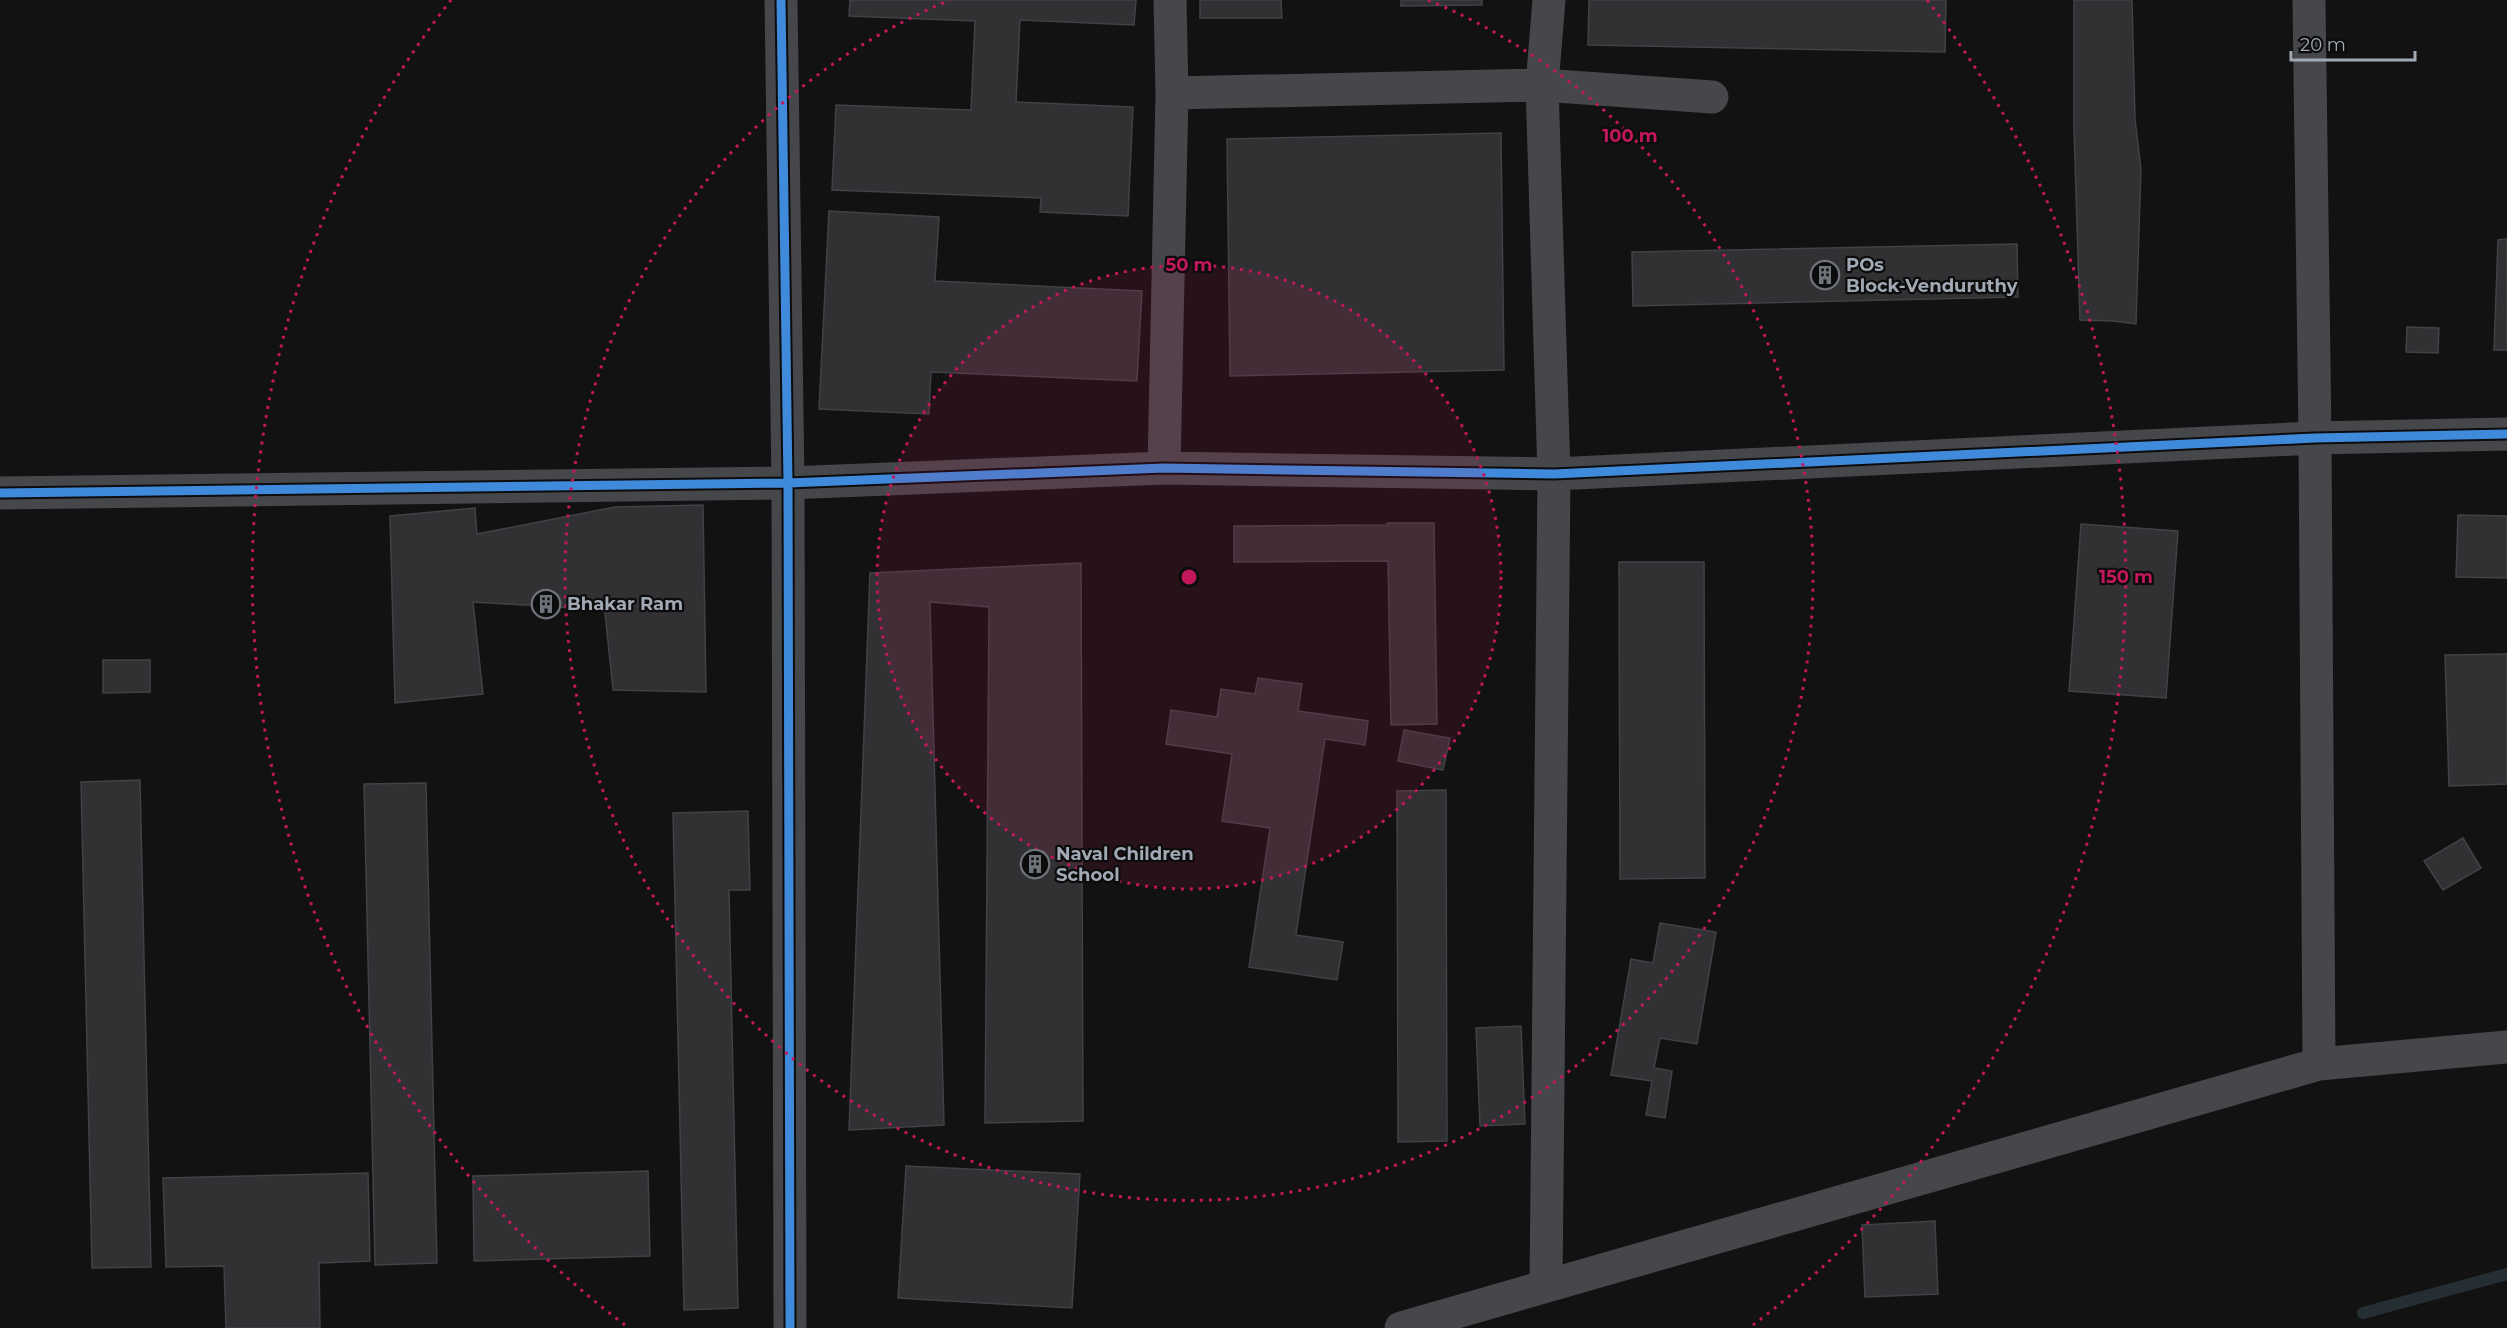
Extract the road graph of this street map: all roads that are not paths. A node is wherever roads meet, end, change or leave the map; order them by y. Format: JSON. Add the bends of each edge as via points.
{"nodes":[{"id":1,"x":781,"y":0,"type":"edge"},
{"id":2,"x":1170,"y":0,"type":"edge"},
{"id":3,"x":1549,"y":0,"type":"edge"},
{"id":4,"x":2309,"y":0,"type":"edge"},
{"id":5,"x":1542,"y":85,"type":"junction"},
{"id":6,"x":1172,"y":93,"type":"junction"},
{"id":7,"x":1712,"y":96,"type":"dead end"},
{"id":8,"x":2507,"y":434,"type":"edge"},
{"id":9,"x":2315,"y":438,"type":"junction"},
{"id":10,"x":1164,"y":468,"type":"junction"},
{"id":11,"x":1554,"y":474,"type":"junction"},
{"id":12,"x":788,"y":483,"type":"junction"},
{"id":13,"x":0,"y":493,"type":"edge"},
{"id":14,"x":2507,"y":1047,"type":"edge"},
{"id":15,"x":2319,"y":1064,"type":"junction"},
{"id":16,"x":1546,"y":1286,"type":"junction"},
{"id":17,"x":790,"y":1328,"type":"edge"},
{"id":18,"x":1401,"y":1328,"type":"edge"}],
"edges":[{"from":1,"to":12,"type":"street"},
{"from":2,"to":6,"type":"street"},
{"from":3,"to":5,"type":"street"},
{"from":4,"to":9,"type":"street"},
{"from":5,"to":6,"type":"street"},
{"from":5,"to":7,"type":"street"},
{"from":5,"to":11,"type":"street"},
{"from":6,"to":10,"type":"street"},
{"from":8,"to":9,"type":"street"},
{"from":9,"to":11,"type":"street"},
{"from":9,"to":15,"type":"street"},
{"from":10,"to":11,"type":"street"},
{"from":10,"to":12,"type":"street"},
{"from":11,"to":16,"type":"street"},
{"from":12,"to":13,"type":"street"},
{"from":12,"to":17,"type":"street"},
{"from":14,"to":15,"type":"street"},
{"from":15,"to":16,"type":"street"},
{"from":16,"to":18,"type":"street"}]}
